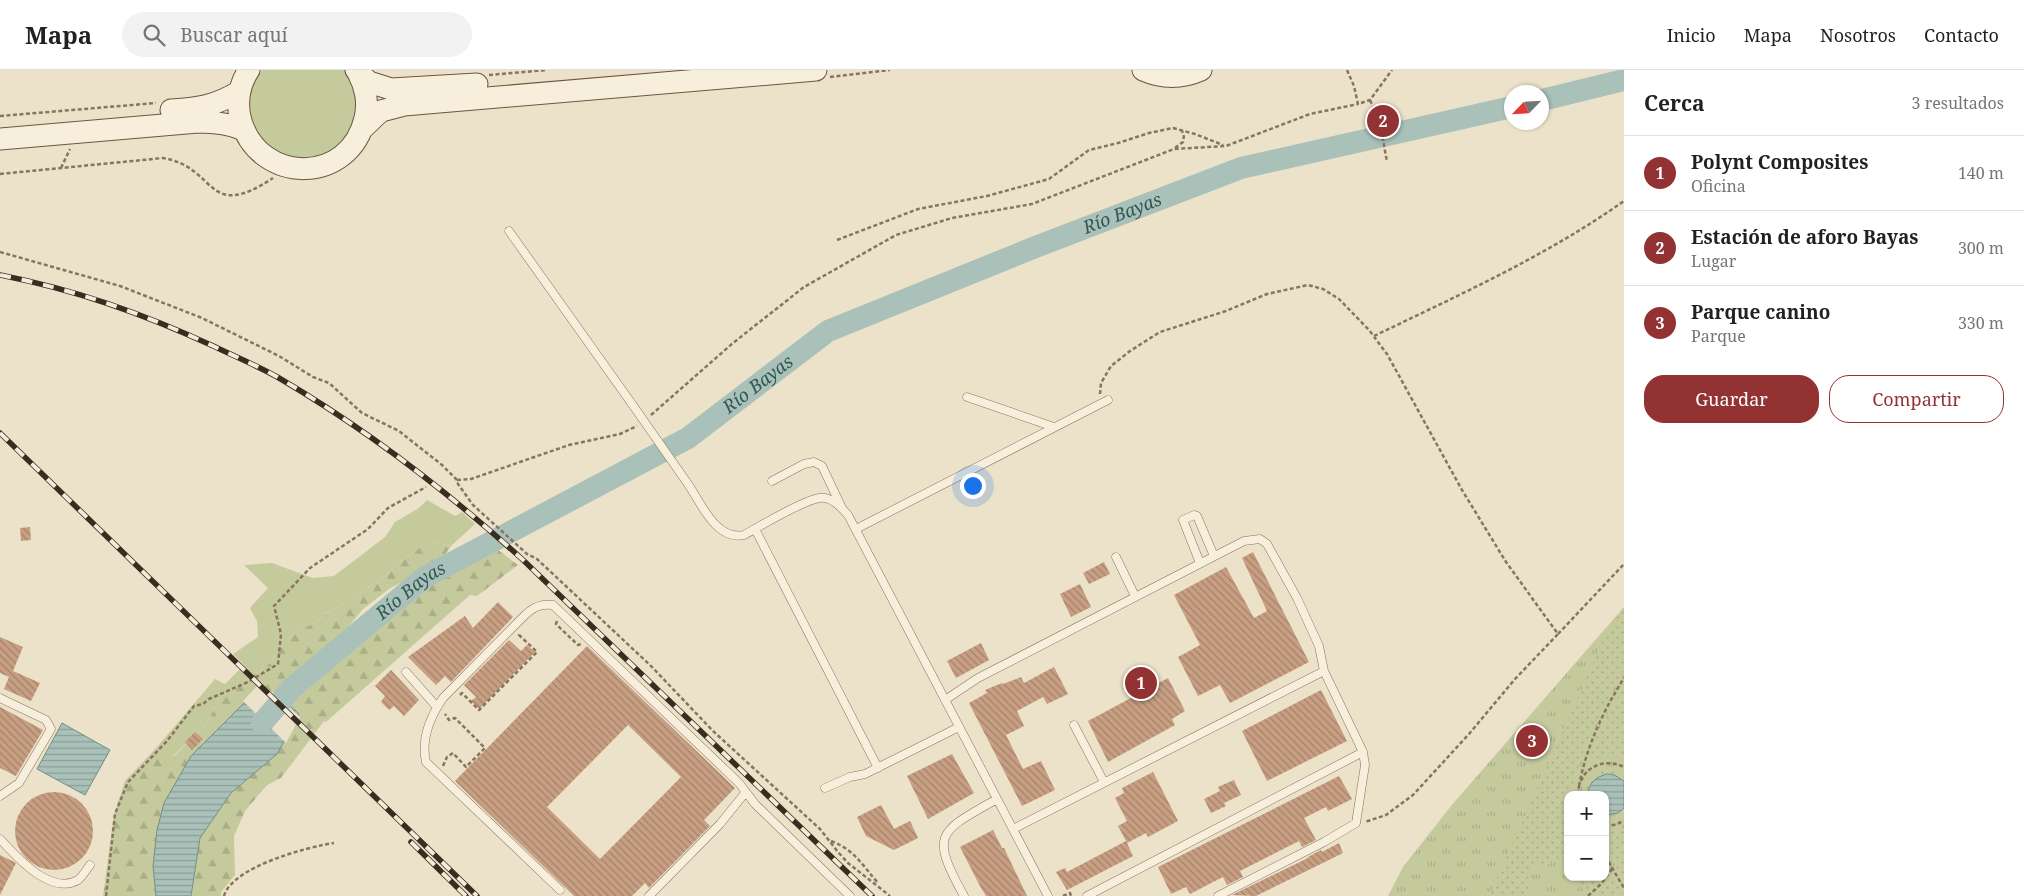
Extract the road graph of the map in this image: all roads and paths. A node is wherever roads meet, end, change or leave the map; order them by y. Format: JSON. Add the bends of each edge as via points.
{"nodes":[{"id":1,"x":249,"y":70,"type":"edge"},
{"id":2,"x":357,"y":70,"type":"edge"},
{"id":3,"x":652,"y":70,"type":"edge"},
{"id":4,"x":816,"y":70,"type":"edge"},
{"id":5,"x":1143,"y":70,"type":"edge"},
{"id":6,"x":1201,"y":70,"type":"edge"},
{"id":7,"x":1347,"y":70,"type":"edge"},
{"id":8,"x":1392,"y":70,"type":"edge"},
{"id":9,"x":240,"y":91,"type":"junction"},
{"id":10,"x":1370,"y":100,"type":"junction"},
{"id":11,"x":158,"y":103,"type":"dead end"},
{"id":12,"x":1358,"y":104,"type":"junction"},
{"id":13,"x":0,"y":116,"type":"edge"},
{"id":14,"x":0,"y":124,"type":"edge"},
{"id":15,"x":362,"y":128,"type":"junction"},
{"id":16,"x":244,"y":130,"type":"junction"},
{"id":17,"x":1182,"y":131,"type":"junction"},
{"id":18,"x":0,"y":139,"type":"edge"},
{"id":19,"x":72,"y":146,"type":"dead end"},
{"id":20,"x":1226,"y":146,"type":"junction"},
{"id":21,"x":1174,"y":149,"type":"junction"},
{"id":22,"x":1387,"y":162,"type":"dead end"},
{"id":23,"x":281,"y":165,"type":"junction"},
{"id":24,"x":61,"y":168,"type":"junction"},
{"id":25,"x":0,"y":174,"type":"edge"},
{"id":26,"x":1624,"y":201,"type":"edge"},
{"id":27,"x":509,"y":231,"type":"dead end"},
{"id":28,"x":837,"y":240,"type":"dead end"},
{"id":29,"x":0,"y":252,"type":"edge"},
{"id":30,"x":1374,"y":336,"type":"junction"},
{"id":31,"x":968,"y":397,"type":"dead end"},
{"id":32,"x":1104,"y":402,"type":"joint"},
{"id":33,"x":651,"y":416,"type":"dead end"},
{"id":34,"x":643,"y":421,"type":"dead end"},
{"id":35,"x":1054,"y":427,"type":"junction"},
{"id":36,"x":457,"y":480,"type":"junction"},
{"id":37,"x":772,"y":481,"type":"dead end"},
{"id":38,"x":426,"y":487,"type":"dead end"},
{"id":39,"x":841,"y":506,"type":"junction"},
{"id":40,"x":755,"y":529,"type":"junction"},
{"id":41,"x":856,"y":529,"type":"junction"},
{"id":42,"x":1214,"y":556,"type":"junction"},
{"id":43,"x":1116,"y":557,"type":"dead end"},
{"id":44,"x":1200,"y":563,"type":"junction"},
{"id":45,"x":1624,"y":564,"type":"edge"},
{"id":46,"x":1135,"y":596,"type":"junction"},
{"id":47,"x":557,"y":617,"type":"dead end"},
{"id":48,"x":525,"y":628,"type":"dead end"},
{"id":49,"x":1558,"y":634,"type":"junction"},
{"id":50,"x":586,"y":644,"type":"dead end"},
{"id":51,"x":1324,"y":671,"type":"junction"},
{"id":52,"x":406,"y":672,"type":"dead end"},
{"id":53,"x":1624,"y":678,"type":"edge"},
{"id":54,"x":0,"y":698,"type":"edge"},
{"id":55,"x":456,"y":699,"type":"dead end"},
{"id":56,"x":945,"y":700,"type":"junction"},
{"id":57,"x":437,"y":707,"type":"junction"},
{"id":58,"x":446,"y":709,"type":"dead end"},
{"id":59,"x":1074,"y":724,"type":"dead end"},
{"id":60,"x":960,"y":727,"type":"junction"},
{"id":61,"x":1363,"y":752,"type":"junction"},
{"id":62,"x":1624,"y":767,"type":"edge"},
{"id":63,"x":442,"y":768,"type":"dead end"},
{"id":64,"x":878,"y":768,"type":"junction"},
{"id":65,"x":1104,"y":782,"type":"junction"},
{"id":66,"x":1579,"y":786,"type":"junction"},
{"id":67,"x":825,"y":788,"type":"dead end"},
{"id":68,"x":1578,"y":791,"type":"edge"},
{"id":69,"x":745,"y":793,"type":"junction"},
{"id":70,"x":0,"y":796,"type":"edge"},
{"id":71,"x":997,"y":799,"type":"junction"},
{"id":72,"x":1624,"y":821,"type":"edge"},
{"id":73,"x":1356,"y":822,"type":"junction"},
{"id":74,"x":1609,"y":825,"type":"edge"},
{"id":75,"x":1013,"y":829,"type":"junction"},
{"id":76,"x":0,"y":840,"type":"edge"},
{"id":77,"x":829,"y":841,"type":"junction"},
{"id":78,"x":334,"y":843,"type":"dead end"},
{"id":79,"x":1609,"y":862,"type":"edge"},
{"id":80,"x":90,"y":865,"type":"dead end"},
{"id":81,"x":1613,"y":868,"type":"junction"},
{"id":82,"x":882,"y":888,"type":"junction"},
{"id":83,"x":1624,"y":888,"type":"edge"},
{"id":84,"x":560,"y":890,"type":"dead end"},
{"id":85,"x":106,"y":896,"type":"edge"},
{"id":86,"x":224,"y":896,"type":"edge"},
{"id":87,"x":649,"y":896,"type":"edge"},
{"id":88,"x":850,"y":896,"type":"edge"},
{"id":89,"x":890,"y":896,"type":"edge"},
{"id":90,"x":964,"y":896,"type":"edge"},
{"id":91,"x":1048,"y":896,"type":"edge"},
{"id":92,"x":1063,"y":896,"type":"edge"},
{"id":93,"x":1071,"y":896,"type":"edge"},
{"id":94,"x":1087,"y":896,"type":"edge"},
{"id":95,"x":1218,"y":896,"type":"edge"},
{"id":96,"x":1588,"y":896,"type":"edge"}],
"edges":[{"from":1,"to":9,"type":"street"},
{"from":2,"to":3,"type":"street","via":[[376,86],[400,90]]},
{"from":2,"to":15,"type":"street","via":[[365,88],[367,109]]},
{"from":4,"to":15,"type":"street","via":[[404,105],[381,111]]},
{"from":5,"to":6,"type":"street","via":[[1172,78]]},
{"from":7,"to":12,"type":"path"},
{"from":8,"to":10,"type":"path"},
{"from":9,"to":14,"type":"street","via":[[223,101],[197,108]]},
{"from":9,"to":16,"type":"street","via":[[240,117]]},
{"from":10,"to":12,"type":"path"},
{"from":10,"to":22,"type":"path","via":[[1380,125]]},
{"from":11,"to":13,"type":"path"},
{"from":12,"to":20,"type":"path","via":[[1310,114]]},
{"from":15,"to":23,"type":"street","via":[[349,149],[329,164],[304,169]]},
{"from":16,"to":18,"type":"street","via":[[217,122],[198,122]]},
{"from":16,"to":23,"type":"street","via":[[258,151]]},
{"from":17,"to":20,"type":"path"},
{"from":17,"to":21,"type":"path","via":[[1183,142]]},
{"from":17,"to":28,"type":"path","via":[[1173,128],[1089,150],[1049,179],[986,196],[918,209]]},
{"from":19,"to":24,"type":"path"},
{"from":20,"to":21,"type":"path"},
{"from":21,"to":33,"type":"path","via":[[1032,204],[952,218],[896,235],[804,287],[733,343]]},
{"from":23,"to":24,"type":"path","via":[[277,175],[255,190],[232,196],[211,187],[186,165],[169,159]]},
{"from":24,"to":25,"type":"path"},
{"from":26,"to":30,"type":"path","via":[[1590,225],[1490,281]]},
{"from":27,"to":40,"type":"lane","bridge":true,"via":[[717,526],[735,537]]},
{"from":29,"to":36,"type":"path","via":[[120,286],[202,318],[279,356],[313,377],[330,383],[362,414],[399,431]]},
{"from":30,"to":32,"type":"path","via":[[1339,299],[1323,288],[1308,285],[1291,288],[1160,332],[1110,366],[1101,383]]},
{"from":30,"to":49,"type":"path","via":[[1388,354],[1462,490],[1506,562]]},
{"from":31,"to":35,"type":"lane"},
{"from":32,"to":35,"type":"lane"},
{"from":34,"to":36,"type":"path","via":[[620,434],[569,445],[471,479]]},
{"from":35,"to":41,"type":"lane"},
{"from":36,"to":77,"type":"path","via":[[473,504],[651,666],[706,724],[788,798]]},
{"from":37,"to":39,"type":"lane","via":[[814,462],[822,466]]},
{"from":38,"to":85,"type":"path","via":[[388,508],[368,529],[310,568],[274,606],[281,634],[278,664],[248,682],[194,706],[167,741],[128,782],[115,814]]},
{"from":39,"to":40,"type":"lane","via":[[820,498]]},
{"from":39,"to":41,"type":"lane"},
{"from":40,"to":64,"type":"lane"},
{"from":41,"to":56,"type":"lane"},
{"from":42,"to":44,"type":"lane"},
{"from":42,"to":44,"type":"lane","via":[[1196,516],[1183,520]]},
{"from":42,"to":51,"type":"lane","via":[[1252,539],[1260,539],[1267,544],[1320,646]]},
{"from":43,"to":46,"type":"lane"},
{"from":44,"to":46,"type":"lane"},
{"from":45,"to":49,"type":"path"},
{"from":46,"to":56,"type":"lane","via":[[978,678]]},
{"from":47,"to":50,"type":"path","via":[[556,624],[578,645]]},
{"from":48,"to":55,"type":"path","via":[[519,635],[537,652],[479,710],[462,693]]},
{"from":49,"to":73,"type":"path","via":[[1413,795],[1386,815]]},
{"from":51,"to":61,"type":"lane"},
{"from":51,"to":65,"type":"lane"},
{"from":52,"to":57,"type":"lane"},
{"from":53,"to":66,"type":"path","via":[[1612,696],[1594,737],[1582,767]]},
{"from":54,"to":70,"type":"lane","via":[[46,720],[51,729],[20,783]]},
{"from":56,"to":60,"type":"lane"},
{"from":57,"to":69,"type":"lane","via":[[531,609],[543,604],[553,605],[739,783]]},
{"from":57,"to":84,"type":"lane","via":[[426,738],[426,762]]},
{"from":58,"to":63,"type":"path","via":[[445,716],[449,720],[455,718],[485,748],[466,767],[453,753]]},
{"from":59,"to":65,"type":"lane"},
{"from":60,"to":64,"type":"lane"},
{"from":60,"to":71,"type":"lane"},
{"from":61,"to":73,"type":"lane","via":[[1365,765]]},
{"from":61,"to":94,"type":"lane"},
{"from":62,"to":66,"type":"path","via":[[1600,764],[1583,776]]},
{"from":64,"to":67,"type":"lane"},
{"from":65,"to":75,"type":"lane"},
{"from":66,"to":68,"type":"path"},
{"from":69,"to":87,"type":"lane","via":[[720,824]]},
{"from":69,"to":88,"type":"lane"},
{"from":71,"to":75,"type":"lane"},
{"from":71,"to":90,"type":"lane","via":[[953,825],[946,834],[943,844],[945,856]]},
{"from":72,"to":74,"type":"path"},
{"from":73,"to":95,"type":"lane","via":[[1324,842]]},
{"from":75,"to":91,"type":"lane"},
{"from":76,"to":80,"type":"lane","via":[[24,864],[52,883],[78,880]]},
{"from":77,"to":82,"type":"path","via":[[848,862]]},
{"from":77,"to":82,"type":"path","via":[[854,853]]},
{"from":78,"to":86,"type":"path","via":[[291,852],[246,872],[235,880]]},
{"from":79,"to":81,"type":"path"},
{"from":81,"to":83,"type":"path"},
{"from":81,"to":96,"type":"path"},
{"from":82,"to":89,"type":"path"},
{"from":92,"to":93,"type":"path","via":[[1070,893]]}]}
